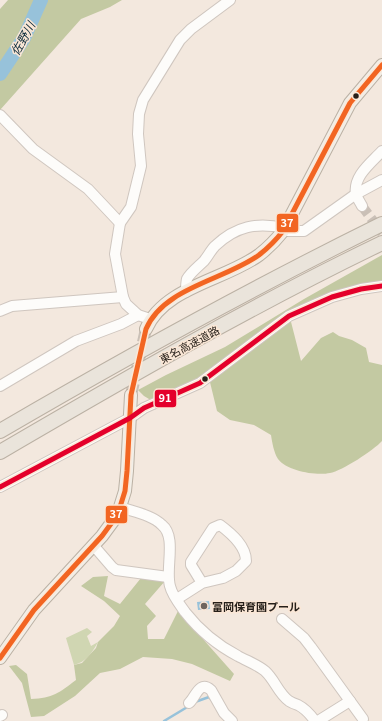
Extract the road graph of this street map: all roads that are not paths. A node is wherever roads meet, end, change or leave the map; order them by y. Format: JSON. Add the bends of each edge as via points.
{"nodes":[{"id":1,"x":230,"y":0,"type":"edge"},
{"id":2,"x":382,"y":65,"type":"edge"},
{"id":3,"x":0,"y":115,"type":"edge"},
{"id":4,"x":382,"y":151,"type":"edge"},
{"id":5,"x":382,"y":180,"type":"edge"},
{"id":6,"x":356,"y":194,"type":"junction"},
{"id":7,"x":362,"y":206,"type":"tunnel mouth"},
{"id":8,"x":120,"y":223,"type":"junction"},
{"id":9,"x":382,"y":224,"type":"edge"},
{"id":10,"x":284,"y":229,"type":"junction"},
{"id":11,"x":382,"y":243,"type":"edge"},
{"id":12,"x":382,"y":286,"type":"edge"},
{"id":13,"x":186,"y":292,"type":"junction"},
{"id":14,"x":123,"y":297,"type":"junction"},
{"id":15,"x":0,"y":311,"type":"edge"},
{"id":16,"x":138,"y":315,"type":"junction"},
{"id":17,"x":148,"y":324,"type":"joint"},
{"id":18,"x":0,"y":386,"type":"edge"},
{"id":19,"x":131,"y":395,"type":"tunnel mouth"},
{"id":20,"x":130,"y":418,"type":"junction"},
{"id":21,"x":0,"y":431,"type":"edge"},
{"id":22,"x":0,"y":452,"type":"edge"},
{"id":23,"x":0,"y":487,"type":"edge"},
{"id":24,"x":120,"y":507,"type":"junction"},
{"id":25,"x":93,"y":545,"type":"junction"},
{"id":26,"x":168,"y":577,"type":"junction"},
{"id":27,"x":202,"y":584,"type":"junction"},
{"id":28,"x":177,"y":599,"type":"junction"},
{"id":29,"x":282,"y":619,"type":"dead end"},
{"id":30,"x":0,"y":658,"type":"edge"},
{"id":31,"x":350,"y":701,"type":"junction"},
{"id":32,"x":189,"y":703,"type":"dead end"},
{"id":33,"x":363,"y":719,"type":"dead end"},
{"id":34,"x":232,"y":721,"type":"edge"},
{"id":35,"x":317,"y":721,"type":"edge"}],
"edges":[{"from":1,"to":8,"type":"street","via":[[180,40],[143,100],[138,134],[141,166],[131,206]]},
{"from":2,"to":10,"type":"main road","via":[[350,103]]},
{"from":3,"to":8,"type":"street","via":[[33,149],[88,190]]},
{"from":4,"to":6,"type":"street","via":[[360,174]]},
{"from":5,"to":6,"type":"street"},
{"from":6,"to":7,"type":"street"},
{"from":6,"to":10,"type":"street","via":[[304,231]]},
{"from":8,"to":14,"type":"street","via":[[116,254]]},
{"from":9,"to":21,"type":"highway","name":"東名高速道路","via":[[198,318]]},
{"from":10,"to":13,"type":"main road","via":[[259,255],[234,270]]},
{"from":10,"to":13,"type":"street","via":[[270,225],[249,226],[230,235],[214,246],[187,279]]},
{"from":11,"to":22,"type":"highway","name":"東名高速道路","via":[[148,366]]},
{"from":12,"to":20,"type":"street","via":[[332,297],[289,316],[200,383],[144,408]]},
{"from":13,"to":17,"type":"main road","via":[[159,308]]},
{"from":14,"to":15,"type":"street","via":[[12,306]]},
{"from":14,"to":16,"type":"street","via":[[126,304]]},
{"from":16,"to":17,"type":"street"},
{"from":16,"to":18,"type":"street","via":[[76,341]]},
{"from":19,"to":20,"type":"main road"},
{"from":20,"to":23,"type":"street"},
{"from":20,"to":24,"type":"main road","via":[[125,491]]},
{"from":24,"to":25,"type":"main road","via":[[113,521]]},
{"from":24,"to":26,"type":"street","via":[[154,519],[163,525],[170,537]]},
{"from":25,"to":26,"type":"street","via":[[116,570]]},
{"from":25,"to":30,"type":"main road","via":[[34,610]]},
{"from":26,"to":28,"type":"street"},
{"from":27,"to":27,"type":"street","via":[[223,578],[246,561],[246,554],[233,535],[220,525],[213,528],[191,562]]},
{"from":27,"to":28,"type":"street"},
{"from":28,"to":35,"type":"street","via":[[194,623],[213,641],[263,670],[281,694],[309,712]]},
{"from":29,"to":31,"type":"street","via":[[312,647]]},
{"from":31,"to":33,"type":"street"},
{"from":31,"to":35,"type":"street"},
{"from":32,"to":34,"type":"street","via":[[199,688],[208,687]]}]}
